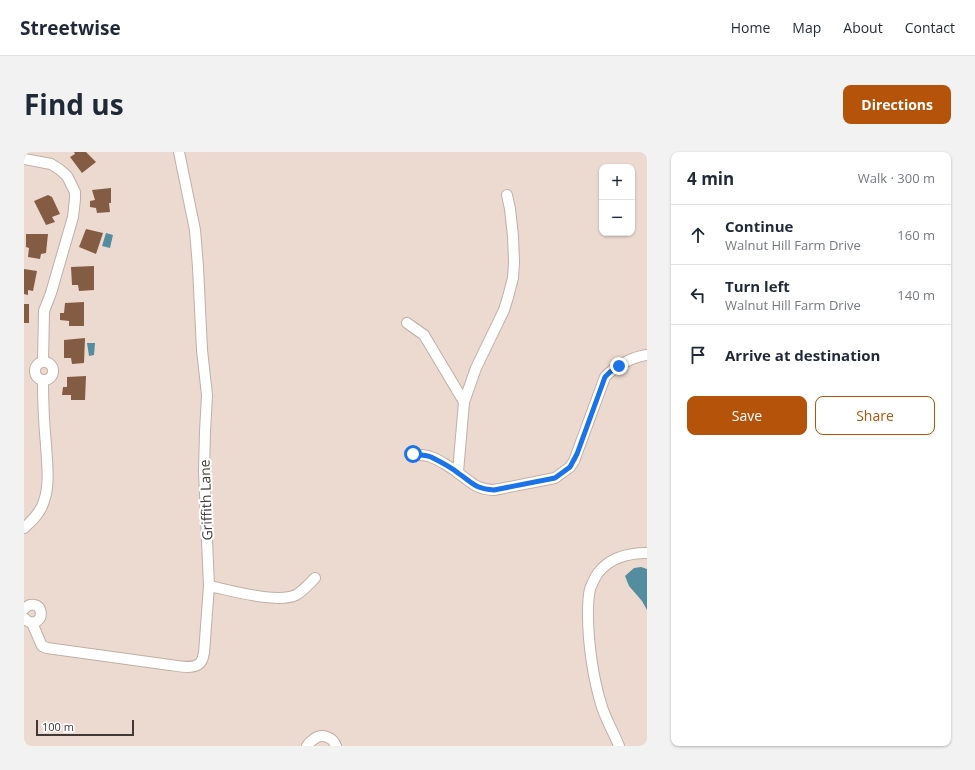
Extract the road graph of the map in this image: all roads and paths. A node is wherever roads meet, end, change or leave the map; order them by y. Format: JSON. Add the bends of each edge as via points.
{"nodes":[{"id":1,"x":179,"y":152,"type":"edge"},
{"id":2,"x":24,"y":159,"type":"edge"},
{"id":3,"x":507,"y":195,"type":"dead end"},
{"id":4,"x":407,"y":323,"type":"dead end"},
{"id":5,"x":647,"y":355,"type":"edge"},
{"id":6,"x":464,"y":402,"type":"junction"},
{"id":7,"x":413,"y":454,"type":"dead end"},
{"id":8,"x":458,"y":472,"type":"junction"},
{"id":9,"x":24,"y":528,"type":"edge"},
{"id":10,"x":647,"y":553,"type":"edge"},
{"id":11,"x":314,"y":578,"type":"dead end"},
{"id":12,"x":209,"y":586,"type":"junction"},
{"id":13,"x":24,"y":609,"type":"edge"},
{"id":14,"x":28,"y":620,"type":"edge"},
{"id":15,"x":307,"y":746,"type":"edge"},
{"id":16,"x":336,"y":746,"type":"edge"},
{"id":17,"x":620,"y":746,"type":"edge"}],
"edges":[{"from":1,"to":12,"type":"street","name":"Griffith Lane","via":[[195,230],[207,396],[204,471]]},
{"from":2,"to":9,"type":"street","via":[[51,164],[59,169],[67,176],[76,199],[73,217],[44,311],[43,362],[49,363],[53,371],[49,379],[43,380],[47,490],[42,507]]},
{"from":3,"to":6,"type":"street","via":[[513,236],[513,278],[504,310],[476,368]]},
{"from":4,"to":6,"type":"street","via":[[424,335]]},
{"from":5,"to":8,"type":"street","via":[[633,358],[605,377],[574,461],[555,478],[487,490],[474,486]]},
{"from":6,"to":8,"type":"street"},
{"from":7,"to":8,"type":"street","via":[[430,457]]},
{"from":10,"to":17,"type":"street","via":[[628,554],[611,562],[601,569],[590,588],[588,636],[598,693],[602,708]]},
{"from":11,"to":12,"type":"street","via":[[305,589],[284,598],[271,598]]},
{"from":12,"to":14,"type":"street","name":"Griffith Lane","via":[[204,653],[202,661],[190,667],[47,648],[42,646]]},
{"from":13,"to":14,"type":"street","via":[[33,604],[40,609],[40,618],[37,622]]},
{"from":15,"to":16,"type":"street","via":[[313,739],[322,736],[333,740]]}]}
